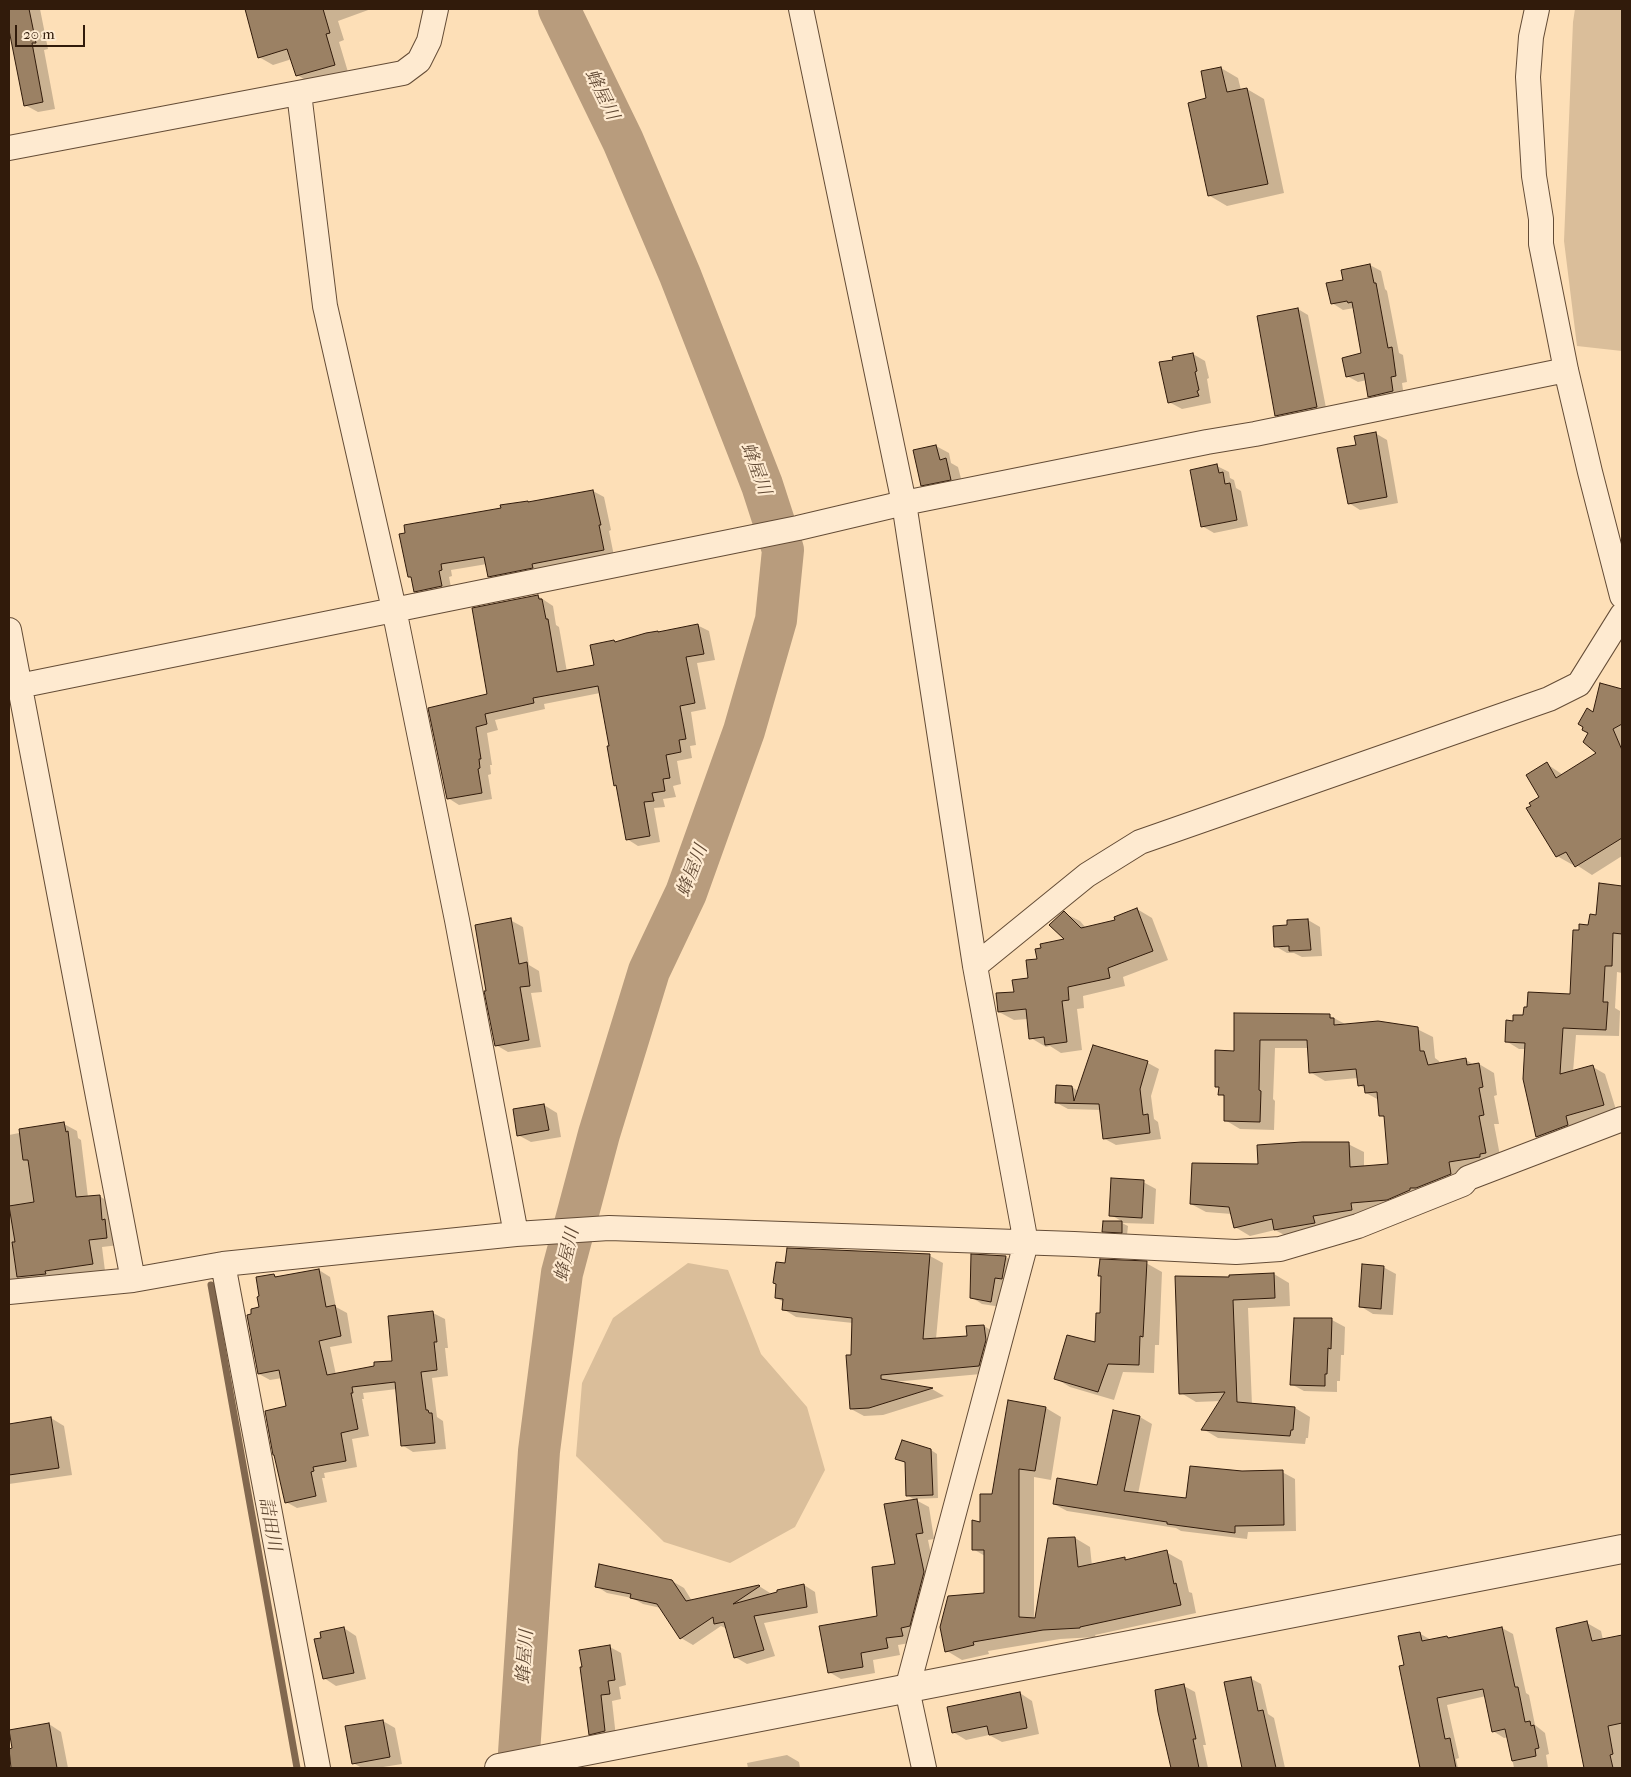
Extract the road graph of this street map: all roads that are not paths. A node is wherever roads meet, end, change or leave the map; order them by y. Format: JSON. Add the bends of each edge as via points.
{"nodes":[{"id":1,"x":436,"y":9,"type":"edge"},
{"id":2,"x":801,"y":9,"type":"edge"},
{"id":3,"x":1536,"y":9,"type":"edge"},
{"id":4,"x":300,"y":92,"type":"junction"},
{"id":5,"x":9,"y":148,"type":"edge"},
{"id":6,"x":1566,"y":370,"type":"junction"},
{"id":7,"x":904,"y":503,"type":"junction"},
{"id":8,"x":1622,"y":596,"type":"edge"},
{"id":9,"x":394,"y":609,"type":"junction"},
{"id":10,"x":1622,"y":614,"type":"edge"},
{"id":11,"x":9,"y":630,"type":"edge"},
{"id":12,"x":19,"y":686,"type":"junction"},
{"id":13,"x":975,"y":966,"type":"junction"},
{"id":14,"x":1622,"y":1119,"type":"edge"},
{"id":15,"x":527,"y":1233,"type":"junction"},
{"id":16,"x":1026,"y":1243,"type":"junction"},
{"id":17,"x":223,"y":1264,"type":"junction"},
{"id":18,"x":133,"y":1280,"type":"junction"},
{"id":19,"x":9,"y":1292,"type":"edge"},
{"id":20,"x":1622,"y":1549,"type":"edge"},
{"id":21,"x":907,"y":1690,"type":"junction"},
{"id":22,"x":318,"y":1768,"type":"edge"},
{"id":23,"x":499,"y":1768,"type":"edge"},
{"id":24,"x":924,"y":1768,"type":"edge"}],
"edges":[{"from":1,"to":4,"type":"street","via":[[429,41],[419,61],[403,73]]},
{"from":2,"to":7,"type":"street"},
{"from":3,"to":6,"type":"street","via":[[1528,77],[1534,176],[1541,219],[1541,244]]},
{"from":4,"to":5,"type":"street"},
{"from":4,"to":9,"type":"street","via":[[326,306]]},
{"from":6,"to":7,"type":"street"},
{"from":6,"to":8,"type":"street"},
{"from":7,"to":9,"type":"street","via":[[798,528]]},
{"from":7,"to":13,"type":"street"},
{"from":9,"to":12,"type":"street"},
{"from":9,"to":15,"type":"street","via":[[457,920]]},
{"from":10,"to":13,"type":"street","via":[[1579,684],[1549,699],[1140,842],[1087,875]]},
{"from":11,"to":12,"type":"street"},
{"from":12,"to":18,"type":"street"},
{"from":13,"to":16,"type":"street"},
{"from":14,"to":16,"type":"street","via":[[1468,1178],[1463,1184],[1358,1226],[1280,1249],[1236,1252]]},
{"from":15,"to":16,"type":"street","via":[[608,1228]]},
{"from":15,"to":17,"type":"street"},
{"from":16,"to":21,"type":"street"},
{"from":17,"to":18,"type":"street"},
{"from":17,"to":22,"type":"street"},
{"from":18,"to":19,"type":"street"},
{"from":20,"to":21,"type":"street"},
{"from":21,"to":23,"type":"street"},
{"from":21,"to":24,"type":"street"}]}
